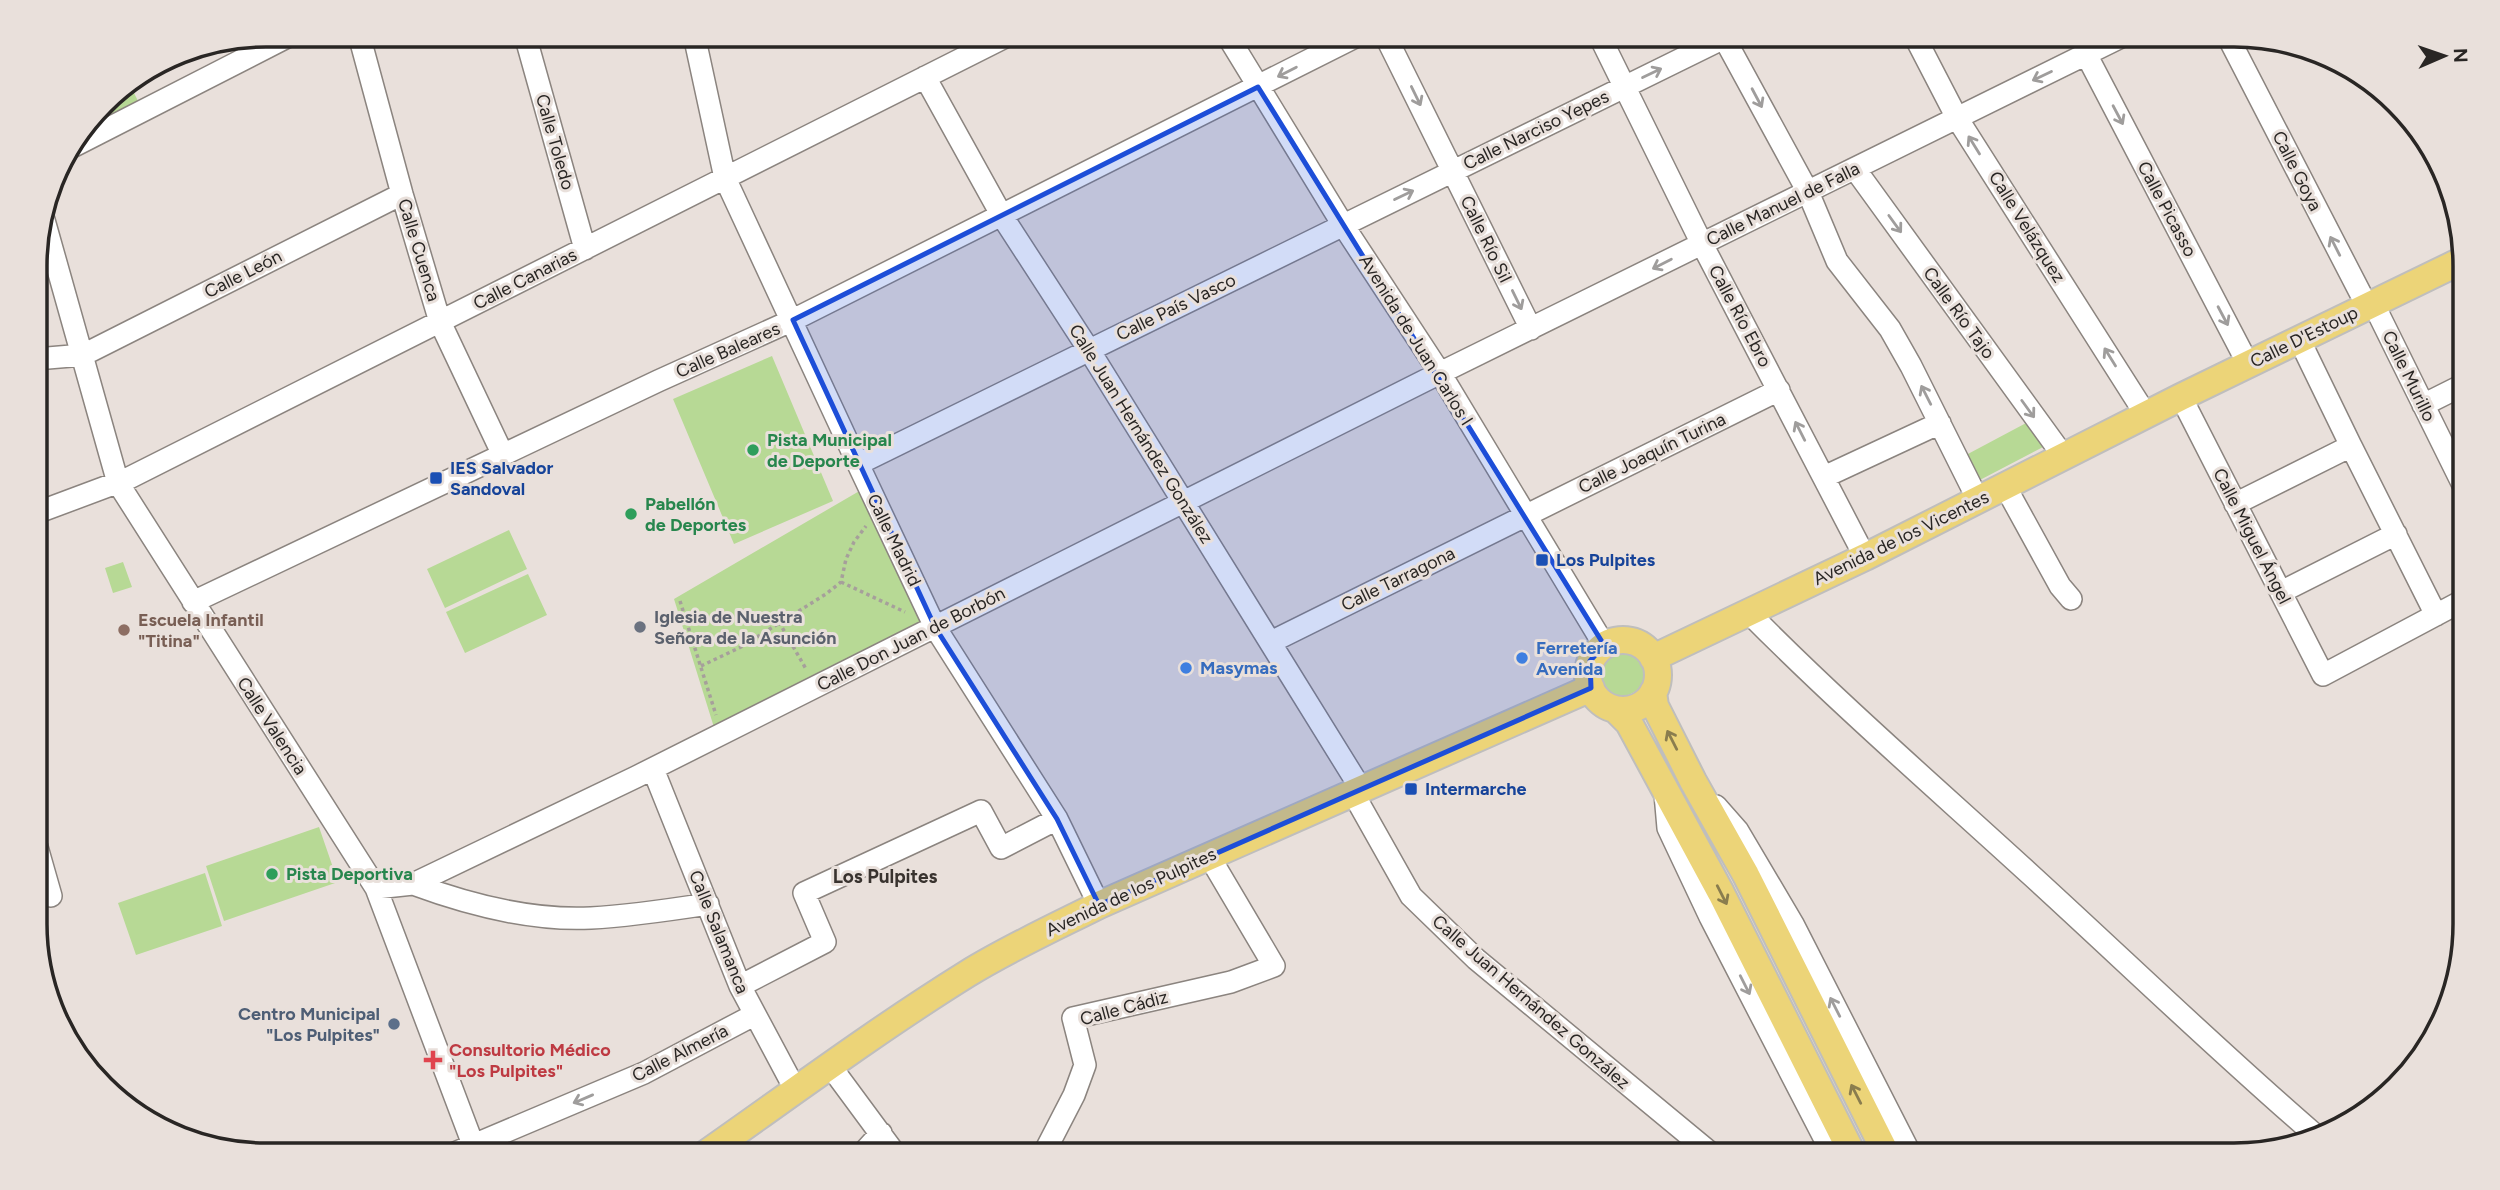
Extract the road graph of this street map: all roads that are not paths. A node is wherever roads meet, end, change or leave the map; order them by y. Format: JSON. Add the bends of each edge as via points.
{"nodes":[{"id":1,"x":267,"y":47,"type":"edge"},
{"id":2,"x":362,"y":47,"type":"edge"},
{"id":3,"x":528,"y":47,"type":"edge"},
{"id":4,"x":697,"y":47,"type":"edge"},
{"id":5,"x":985,"y":47,"type":"edge"},
{"id":6,"x":1234,"y":47,"type":"edge"},
{"id":7,"x":1336,"y":47,"type":"edge"},
{"id":8,"x":1391,"y":47,"type":"edge"},
{"id":9,"x":1605,"y":47,"type":"edge"},
{"id":10,"x":1705,"y":47,"type":"edge"},
{"id":11,"x":1733,"y":47,"type":"edge"},
{"id":12,"x":1920,"y":47,"type":"edge"},
{"id":13,"x":2100,"y":47,"type":"edge"},
{"id":14,"x":2233,"y":47,"type":"edge"},
{"id":15,"x":2086,"y":54,"type":"junction"},
{"id":16,"x":925,"y":77,"type":"junction"},
{"id":17,"x":1625,"y":86,"type":"junction"},
{"id":18,"x":1258,"y":87,"type":"junction"},
{"id":19,"x":1957,"y":118,"type":"junction"},
{"id":20,"x":91,"y":137,"type":"edge"},
{"id":21,"x":1855,"y":169,"type":"junction"},
{"id":22,"x":1453,"y":171,"type":"junction"},
{"id":23,"x":725,"y":178,"type":"junction"},
{"id":24,"x":1808,"y":192,"type":"junction"},
{"id":25,"x":402,"y":194,"type":"junction"},
{"id":26,"x":1002,"y":216,"type":"junction"},
{"id":27,"x":1343,"y":225,"type":"junction"},
{"id":28,"x":49,"y":239,"type":"edge"},
{"id":29,"x":1702,"y":244,"type":"junction"},
{"id":30,"x":586,"y":248,"type":"junction"},
{"id":31,"x":2453,"y":265,"type":"edge"},
{"id":32,"x":2370,"y":305,"type":"junction"},
{"id":33,"x":793,"y":320,"type":"junction"},
{"id":34,"x":440,"y":322,"type":"junction"},
{"id":35,"x":1531,"y":329,"type":"junction"},
{"id":36,"x":2299,"y":339,"type":"junction"},
{"id":37,"x":1089,"y":349,"type":"junction"},
{"id":38,"x":83,"y":355,"type":"junction"},
{"id":39,"x":48,"y":358,"type":"edge"},
{"id":40,"x":2248,"y":364,"type":"junction"},
{"id":41,"x":1440,"y":373,"type":"junction"},
{"id":42,"x":1779,"y":390,"type":"junction"},
{"id":43,"x":2453,"y":390,"type":"edge"},
{"id":44,"x":2181,"y":397,"type":"junction"},
{"id":45,"x":2423,"y":405,"type":"junction"},
{"id":46,"x":2146,"y":415,"type":"junction"},
{"id":47,"x":1940,"y":423,"type":"junction"},
{"id":48,"x":2351,"y":446,"type":"junction"},
{"id":49,"x":503,"y":455,"type":"junction"},
{"id":50,"x":2064,"y":457,"type":"junction"},
{"id":51,"x":858,"y":464,"type":"junction"},
{"id":52,"x":2453,"y":465,"type":"edge"},
{"id":53,"x":1824,"y":477,"type":"junction"},
{"id":54,"x":118,"y":483,"type":"junction"},
{"id":55,"x":2005,"y":486,"type":"junction"},
{"id":56,"x":1978,"y":500,"type":"junction"},
{"id":57,"x":1184,"y":503,"type":"junction"},
{"id":58,"x":2235,"y":504,"type":"junction"},
{"id":59,"x":48,"y":509,"type":"edge"},
{"id":60,"x":1525,"y":516,"type":"junction"},
{"id":61,"x":2396,"y":534,"type":"junction"},
{"id":62,"x":1865,"y":557,"type":"junction"},
{"id":63,"x":2281,"y":592,"type":"junction"},
{"id":64,"x":2071,"y":599,"type":"dead end"},
{"id":65,"x":193,"y":602,"type":"junction"},
{"id":66,"x":2453,"y":606,"type":"edge"},
{"id":67,"x":1749,"y":613,"type":"junction"},
{"id":68,"x":2436,"y":615,"type":"junction"},
{"id":69,"x":936,"y":627,"type":"junction"},
{"id":70,"x":1271,"y":642,"type":"junction"},
{"id":71,"x":1604,"y":645,"type":"junction"},
{"id":72,"x":1653,"y":657,"type":"junction"},
{"id":73,"x":1591,"y":688,"type":"junction"},
{"id":74,"x":1653,"y":692,"type":"junction"},
{"id":75,"x":1615,"y":709,"type":"junction"},
{"id":76,"x":653,"y":769,"type":"junction"},
{"id":77,"x":1693,"y":781,"type":"junction"},
{"id":78,"x":1665,"y":788,"type":"junction"},
{"id":79,"x":1357,"y":791,"type":"junction"},
{"id":80,"x":1057,"y":819,"type":"junction"},
{"id":81,"x":1209,"y":856,"type":"junction"},
{"id":82,"x":47,"y":882,"type":"edge"},
{"id":83,"x":413,"y":884,"type":"junction"},
{"id":84,"x":376,"y":888,"type":"junction"},
{"id":85,"x":51,"y":896,"type":"dead end"},
{"id":86,"x":708,"y":904,"type":"junction"},
{"id":87,"x":1099,"y":905,"type":"junction"},
{"id":88,"x":740,"y":986,"type":"junction"},
{"id":89,"x":754,"y":1015,"type":"junction"},
{"id":90,"x":831,"y":1067,"type":"junction"},
{"id":91,"x":796,"y":1091,"type":"junction"},
{"id":92,"x":2309,"y":1129,"type":"edge"},
{"id":93,"x":881,"y":1132,"type":"junction"},
{"id":94,"x":1698,"y":1142,"type":"edge"},
{"id":95,"x":1826,"y":1142,"type":"edge"},
{"id":96,"x":1847,"y":1142,"type":"edge"},
{"id":97,"x":1881,"y":1142,"type":"edge"},
{"id":98,"x":1904,"y":1142,"type":"edge"},
{"id":99,"x":472,"y":1143,"type":"edge"},
{"id":100,"x":491,"y":1143,"type":"edge"},
{"id":101,"x":722,"y":1143,"type":"edge"},
{"id":102,"x":872,"y":1143,"type":"edge"},
{"id":103,"x":888,"y":1143,"type":"edge"},
{"id":104,"x":1049,"y":1143,"type":"edge"}],
"edges":[{"from":1,"to":20,"type":"street"},
{"from":2,"to":25,"type":"street","name":"Calle Cuenca"},
{"from":3,"to":30,"type":"street","name":"Calle Toledo"},
{"from":4,"to":23,"type":"street","name":"Calle Madrid"},
{"from":5,"to":16,"type":"street","name":"Calle Canarias"},
{"from":6,"to":18,"type":"street","name":"Avenida de Juan Carlos I"},
{"from":7,"to":18,"type":"street","name":"Calle Baleares","one_way":true},
{"from":8,"to":22,"type":"street","name":"Calle Río Sil","one_way":true},
{"from":9,"to":17,"type":"street","name":"Calle Río Ebro"},
{"from":17,"to":10,"type":"street","name":"Calle Narciso Yepes","one_way":true},
{"from":11,"to":24,"type":"street","one_way":true},
{"from":12,"to":19,"type":"street","name":"Calle Velázquez"},
{"from":13,"to":15,"type":"street","name":"Calle Manuel de Falla"},
{"from":32,"to":14,"type":"street","name":"Calle Goya","one_way":true},
{"from":15,"to":19,"type":"street","name":"Calle Manuel de Falla","one_way":true},
{"from":15,"to":40,"type":"street","name":"Calle Picasso","one_way":true},
{"from":16,"to":23,"type":"street","name":"Calle Canarias"},
{"from":16,"to":26,"type":"street","name":"Calle Juan Hernández González"},
{"from":17,"to":22,"type":"street","name":"Calle Narciso Yepes"},
{"from":17,"to":29,"type":"street","name":"Calle Río Ebro"},
{"from":18,"to":26,"type":"street","name":"Calle Baleares"},
{"from":18,"to":27,"type":"street","name":"Avenida de Juan Carlos I"},
{"from":19,"to":21,"type":"street","name":"Calle Manuel de Falla"},
{"from":46,"to":19,"type":"street","name":"Calle Velázquez","one_way":true},
{"from":21,"to":24,"type":"street","name":"Calle Manuel de Falla"},
{"from":21,"to":50,"type":"street","name":"Calle Río Tajo","one_way":true},
{"from":27,"to":22,"type":"street","name":"Calle Narciso Yepes","one_way":true},
{"from":22,"to":35,"type":"street","name":"Calle Río Sil","one_way":true},
{"from":23,"to":30,"type":"street","name":"Calle Canarias"},
{"from":23,"to":33,"type":"street","name":"Calle Madrid"},
{"from":24,"to":29,"type":"street","name":"Calle Manuel de Falla"},
{"from":47,"to":24,"type":"street","one_way":true,"via":[[1890,328],[1836,261]]},
{"from":25,"to":34,"type":"street","name":"Calle Cuenca"},
{"from":25,"to":38,"type":"street","name":"Calle León"},
{"from":26,"to":33,"type":"street","name":"Calle Baleares"},
{"from":26,"to":37,"type":"street","name":"Calle Juan Hernández González"},
{"from":27,"to":37,"type":"street","name":"Calle País Vasco"},
{"from":27,"to":41,"type":"street","name":"Avenida de Juan Carlos I"},
{"from":28,"to":38,"type":"street","name":"Calle Valencia"},
{"from":29,"to":35,"type":"street","name":"Calle Manuel de Falla","one_way":true},
{"from":29,"to":42,"type":"street","name":"Calle Río Ebro"},
{"from":30,"to":34,"type":"street","name":"Calle Canarias"},
{"from":31,"to":32,"type":"main road","name":"Calle D'Estoup"},
{"from":32,"to":36,"type":"main road","name":"Calle D'Estoup"},
{"from":32,"to":45,"type":"street","name":"Calle Murillo"},
{"from":33,"to":49,"type":"street","name":"Calle Baleares"},
{"from":33,"to":51,"type":"street","name":"Calle Madrid"},
{"from":34,"to":49,"type":"street","name":"Calle Cuenca"},
{"from":34,"to":54,"type":"street","name":"Calle Canarias"},
{"from":35,"to":41,"type":"street","name":"Calle Manuel de Falla"},
{"from":36,"to":40,"type":"main road","name":"Calle D'Estoup"},
{"from":36,"to":48,"type":"street"},
{"from":37,"to":51,"type":"street","name":"Calle País Vasco"},
{"from":37,"to":57,"type":"street","name":"Calle Juan Hernández González"},
{"from":38,"to":39,"type":"street"},
{"from":38,"to":54,"type":"street","name":"Calle Valencia"},
{"from":40,"to":44,"type":"main road","name":"Calle D'Estoup"},
{"from":41,"to":57,"type":"street","name":"Calle Don Juan de Borbón"},
{"from":41,"to":60,"type":"street","name":"Avenida de Juan Carlos I"},
{"from":53,"to":42,"type":"street","name":"Calle Río Ebro","one_way":true},
{"from":42,"to":60,"type":"street","name":"Calle Joaquín Turina"},
{"from":43,"to":45,"type":"street"},
{"from":44,"to":46,"type":"main road","name":"Calle D'Estoup"},
{"from":44,"to":58,"type":"street","name":"Calle Miguel Ángel"},
{"from":45,"to":52,"type":"street","name":"Calle Murillo"},
{"from":46,"to":50,"type":"main road","name":"Avenida de los Vicentes"},
{"from":47,"to":53,"type":"street"},
{"from":47,"to":56,"type":"street"},
{"from":48,"to":58,"type":"street"},
{"from":48,"to":61,"type":"street"},
{"from":49,"to":65,"type":"street","name":"Calle Baleares"},
{"from":50,"to":55,"type":"main road","name":"Avenida de los Vicentes"},
{"from":51,"to":69,"type":"street","name":"Calle Madrid"},
{"from":53,"to":62,"type":"street","name":"Calle Río Ebro"},
{"from":54,"to":59,"type":"street","name":"Calle Canarias"},
{"from":54,"to":65,"type":"street","name":"Calle Valencia"},
{"from":55,"to":56,"type":"main road","name":"Avenida de los Vicentes"},
{"from":55,"to":64,"type":"street"},
{"from":56,"to":62,"type":"main road","name":"Avenida de los Vicentes"},
{"from":57,"to":69,"type":"street","name":"Calle Don Juan de Borbón"},
{"from":57,"to":70,"type":"street","name":"Calle Juan Hernández González"},
{"from":58,"to":63,"type":"street","name":"Calle Miguel Ángel"},
{"from":60,"to":70,"type":"street","name":"Calle Tarragona"},
{"from":60,"to":71,"type":"street","name":"Avenida de Juan Carlos I"},
{"from":61,"to":63,"type":"street"},
{"from":61,"to":68,"type":"street"},
{"from":62,"to":67,"type":"main road","name":"Avenida de los Vicentes"},
{"from":63,"to":68,"type":"street","name":"Calle Miguel Ángel","via":[[2323,675]]},
{"from":65,"to":84,"type":"street","name":"Calle Valencia"},
{"from":66,"to":68,"type":"street"},
{"from":67,"to":72,"type":"main road","name":"Avenida de los Vicentes"},
{"from":67,"to":92,"type":"street","via":[[1821,686]]},
{"from":69,"to":76,"type":"street","name":"Calle Don Juan de Borbón"},
{"from":69,"to":80,"type":"street","name":"Calle Madrid"},
{"from":70,"to":79,"type":"street","name":"Calle Juan Hernández González"},
{"from":71,"to":72,"type":"main road","via":[[1633,642]]},
{"from":71,"to":73,"type":"main road","via":[[1588,671]]},
{"from":72,"to":74,"type":"main road","via":[[1657,671]]},
{"from":73,"to":75,"type":"main road","via":[[1600,701]]},
{"from":73,"to":79,"type":"main road","name":"Avenida de los Pulpites"},
{"from":74,"to":75,"type":"main road","via":[[1634,708]]},
{"from":77,"to":74,"type":"main road","one_way":true,"via":[[1654,706]]},
{"from":75,"to":78,"type":"main road","via":[[1629,723]]},
{"from":76,"to":83,"type":"street","name":"Calle Don Juan de Borbón"},
{"from":76,"to":86,"type":"street","name":"Calle Salamanca"},
{"from":97,"to":77,"type":"main road","one_way":true,"via":[[1746,875]]},
{"from":98,"to":77,"type":"street","one_way":true,"via":[[1793,924],[1738,831]]},
{"from":78,"to":95,"type":"street","one_way":true,"via":[[1668,828]]},
{"from":78,"to":96,"type":"main road","one_way":true},
{"from":79,"to":81,"type":"main road","name":"Avenida de los Pulpites"},
{"from":79,"to":94,"type":"street","name":"Calle Juan Hernández González","via":[[1411,896],[1476,959]]},
{"from":80,"to":87,"type":"street","name":"Calle Madrid"},
{"from":80,"to":88,"type":"street","via":[[1002,848],[981,811],[804,893],[825,942]]},
{"from":81,"to":87,"type":"main road","name":"Avenida de los Pulpites"},
{"from":81,"to":104,"type":"street","name":"Calle Cádiz","via":[[1274,966],[1231,982],[1073,1018],[1085,1065]]},
{"from":82,"to":85,"type":"street"},
{"from":83,"to":84,"type":"street","name":"Calle Don Juan de Borbón"},
{"from":83,"to":86,"type":"street","via":[[449,898],[524,913],[589,918]]},
{"from":84,"to":99,"type":"street","name":"Calle Valencia"},
{"from":86,"to":88,"type":"street","name":"Calle Salamanca"},
{"from":87,"to":90,"type":"main road","name":"Avenida de los Pulpites","via":[[969,973]]},
{"from":88,"to":89,"type":"street","name":"Calle Salamanca"},
{"from":89,"to":91,"type":"street","name":"Calle Salamanca"},
{"from":89,"to":100,"type":"street","name":"Calle Almería","one_way":true,"via":[[644,1073]]},
{"from":90,"to":91,"type":"main road","name":"Avenida de los Pulpites"},
{"from":90,"to":93,"type":"street"},
{"from":91,"to":101,"type":"main road","name":"Avenida de los Pulpites"},
{"from":93,"to":102,"type":"street"},
{"from":93,"to":103,"type":"street"}]}
